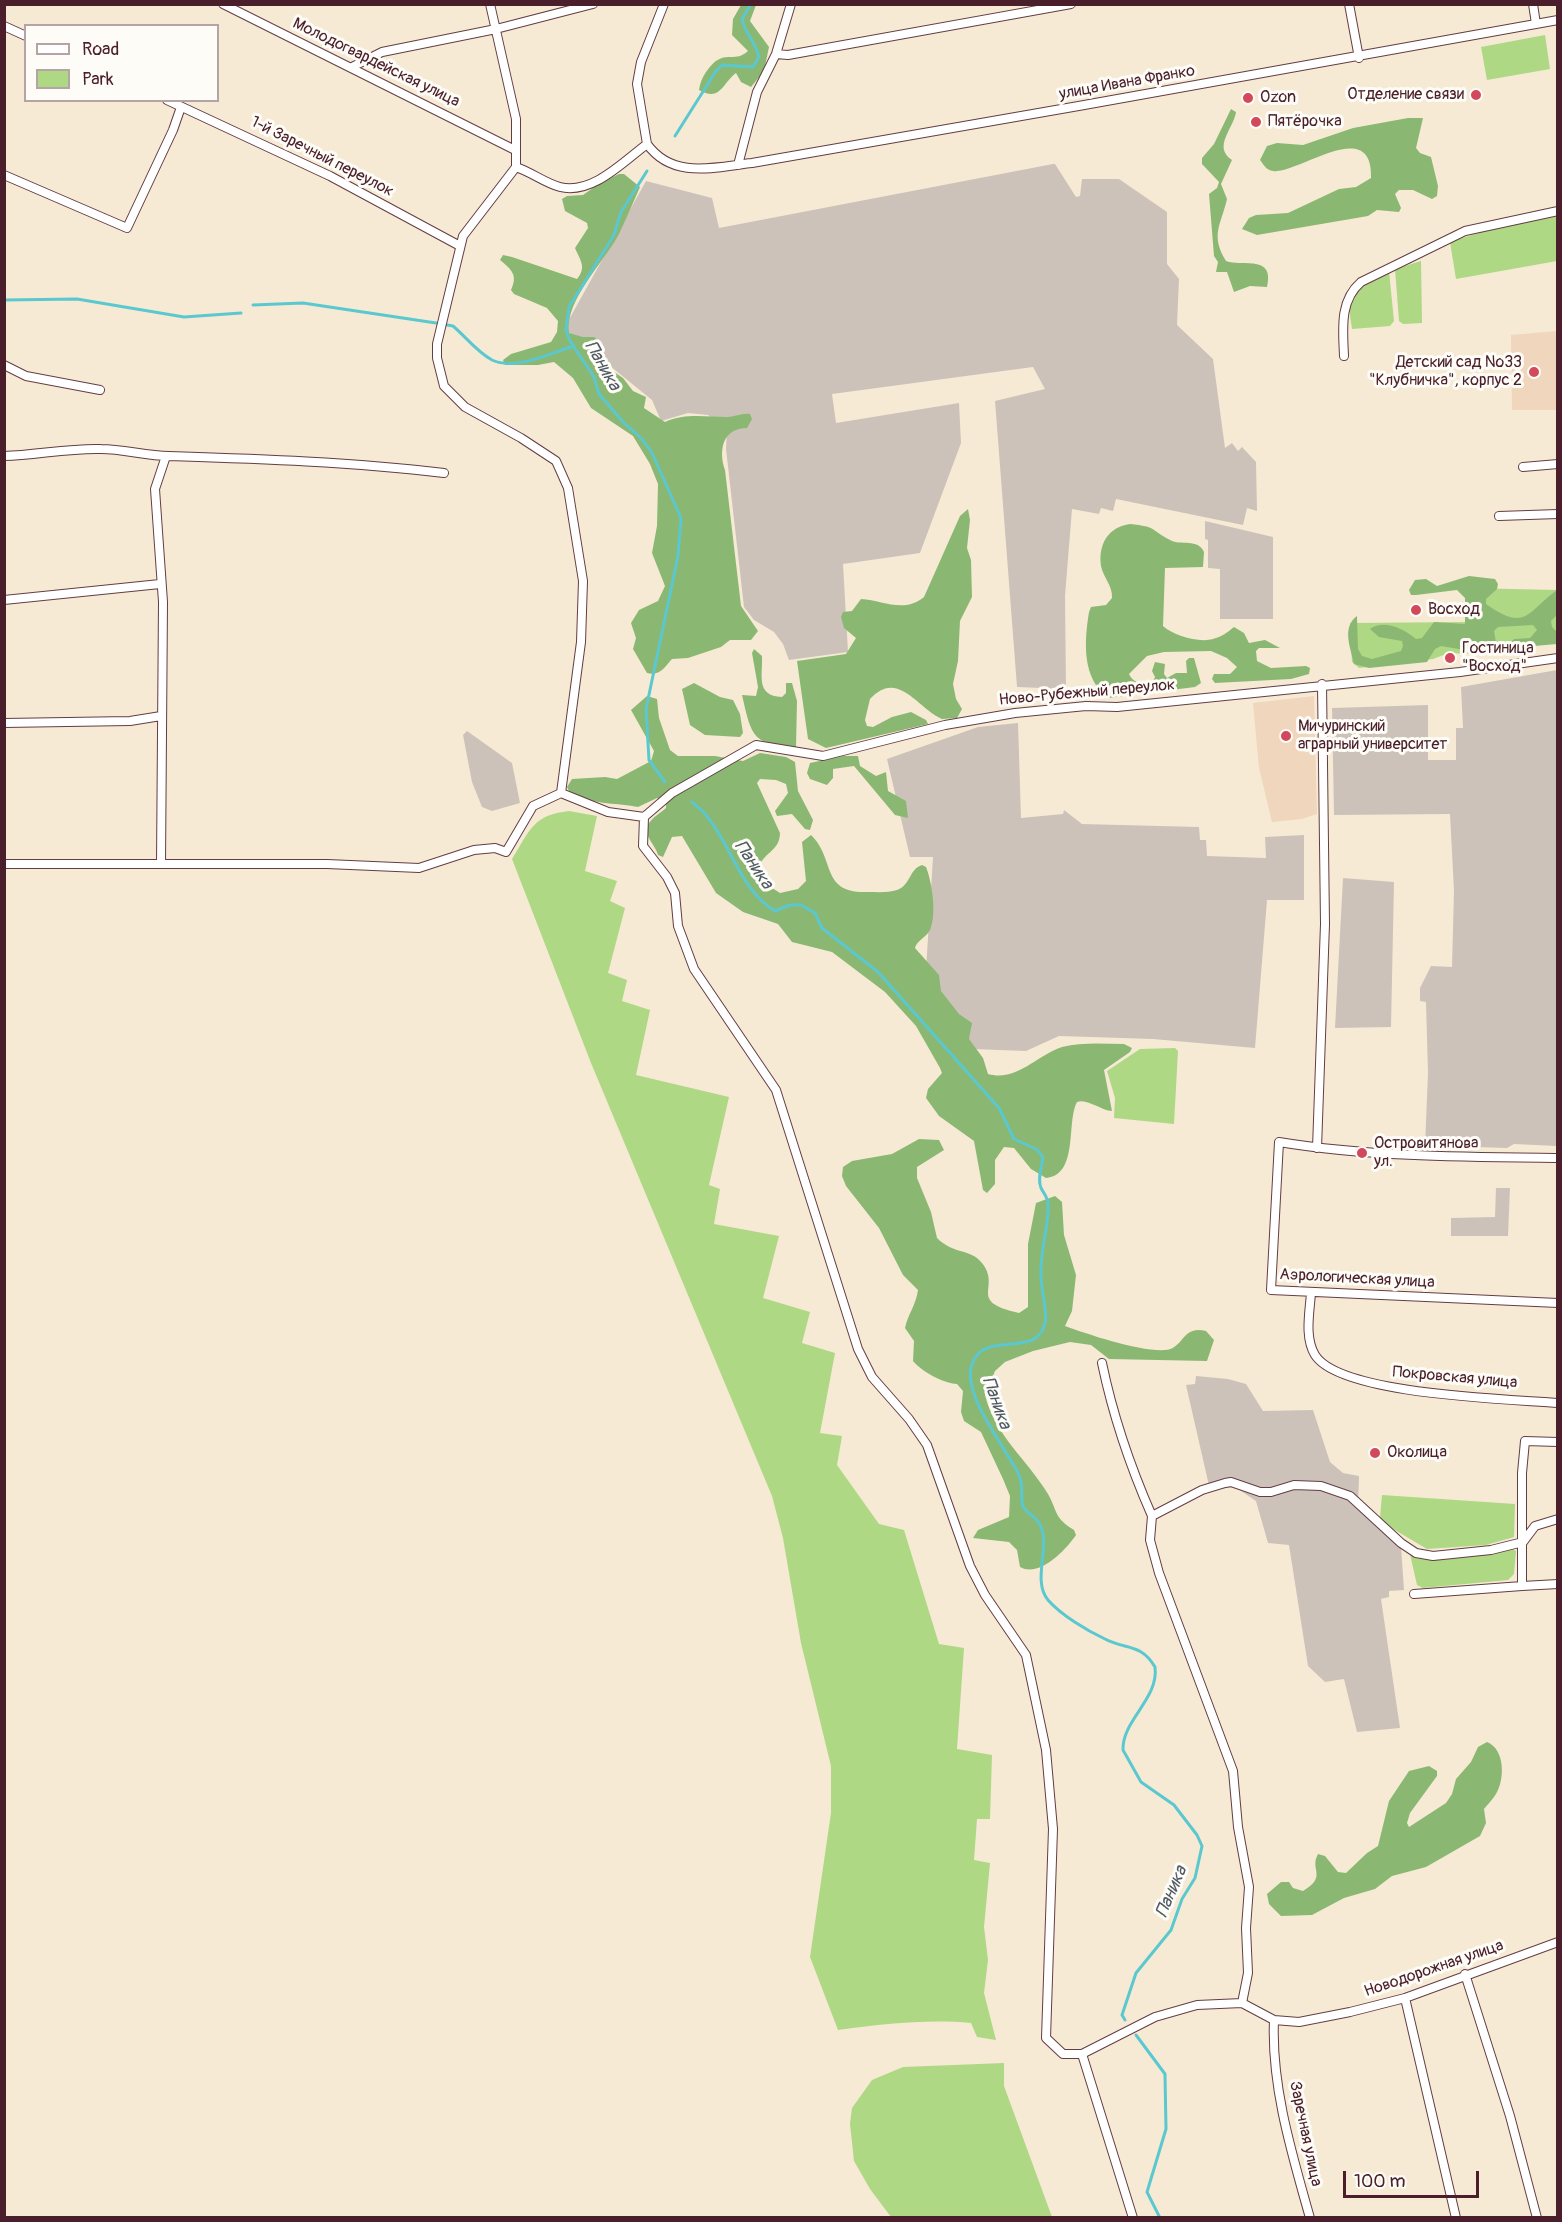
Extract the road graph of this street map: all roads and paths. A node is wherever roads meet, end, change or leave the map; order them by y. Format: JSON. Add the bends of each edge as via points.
{"nodes":[{"id":1,"x":223,"y":4,"type":"edge"},
{"id":2,"x":490,"y":4,"type":"edge"},
{"id":3,"x":593,"y":4,"type":"edge"},
{"id":4,"x":664,"y":4,"type":"edge"},
{"id":5,"x":792,"y":4,"type":"edge"},
{"id":6,"x":1071,"y":4,"type":"edge"},
{"id":7,"x":1349,"y":4,"type":"edge"},
{"id":8,"x":1533,"y":4,"type":"edge"},
{"id":9,"x":1557,"y":20,"type":"edge"},
{"id":10,"x":1536,"y":24,"type":"junction"},
{"id":11,"x":4,"y":26,"type":"edge"},
{"id":12,"x":496,"y":29,"type":"junction"},
{"id":13,"x":24,"y":35,"type":"edge"},
{"id":14,"x":776,"y":54,"type":"junction"},
{"id":15,"x":1359,"y":58,"type":"junction"},
{"id":16,"x":352,"y":67,"type":"junction"},
{"id":17,"x":171,"y":102,"type":"edge"},
{"id":18,"x":181,"y":107,"type":"junction"},
{"id":19,"x":647,"y":144,"type":"junction"},
{"id":20,"x":515,"y":150,"type":"junction"},
{"id":21,"x":738,"y":165,"type":"junction"},
{"id":22,"x":516,"y":167,"type":"junction"},
{"id":23,"x":4,"y":175,"type":"edge"},
{"id":24,"x":1557,"y":211,"type":"edge"},
{"id":25,"x":460,"y":246,"type":"junction"},
{"id":26,"x":1344,"y":356,"type":"dead end"},
{"id":27,"x":4,"y":365,"type":"edge"},
{"id":28,"x":100,"y":390,"type":"dead end"},
{"id":29,"x":4,"y":456,"type":"edge"},
{"id":30,"x":166,"y":456,"type":"junction"},
{"id":31,"x":1557,"y":464,"type":"edge"},
{"id":32,"x":1523,"y":467,"type":"dead end"},
{"id":33,"x":444,"y":473,"type":"dead end"},
{"id":34,"x":1557,"y":514,"type":"edge"},
{"id":35,"x":1500,"y":516,"type":"dead end"},
{"id":36,"x":160,"y":584,"type":"junction"},
{"id":37,"x":4,"y":600,"type":"edge"},
{"id":38,"x":1557,"y":658,"type":"edge"},
{"id":39,"x":1322,"y":684,"type":"junction"},
{"id":40,"x":160,"y":716,"type":"junction"},
{"id":41,"x":4,"y":723,"type":"edge"},
{"id":42,"x":561,"y":793,"type":"junction"},
{"id":43,"x":644,"y":817,"type":"junction"},
{"id":44,"x":4,"y":864,"type":"edge"},
{"id":45,"x":161,"y":864,"type":"junction"},
{"id":46,"x":1317,"y":1148,"type":"junction"},
{"id":47,"x":1557,"y":1158,"type":"edge"},
{"id":48,"x":1311,"y":1292,"type":"junction"},
{"id":49,"x":1557,"y":1303,"type":"edge"},
{"id":50,"x":1102,"y":1363,"type":"dead end"},
{"id":51,"x":1557,"y":1403,"type":"edge"},
{"id":52,"x":1557,"y":1442,"type":"edge"},
{"id":53,"x":1152,"y":1516,"type":"junction"},
{"id":54,"x":1557,"y":1519,"type":"edge"},
{"id":55,"x":1522,"y":1542,"type":"junction"},
{"id":56,"x":1557,"y":1584,"type":"edge"},
{"id":57,"x":1522,"y":1586,"type":"junction"},
{"id":58,"x":1414,"y":1594,"type":"dead end"},
{"id":59,"x":1557,"y":1942,"type":"edge"},
{"id":60,"x":1465,"y":1974,"type":"junction"},
{"id":61,"x":1405,"y":1998,"type":"junction"},
{"id":62,"x":1242,"y":2003,"type":"junction"},
{"id":63,"x":1274,"y":2020,"type":"junction"},
{"id":64,"x":1082,"y":2054,"type":"junction"},
{"id":65,"x":1132,"y":2217,"type":"edge"},
{"id":66,"x":1310,"y":2217,"type":"edge"},
{"id":67,"x":1456,"y":2217,"type":"edge"},
{"id":68,"x":1537,"y":2217,"type":"edge"}],
"edges":[{"from":1,"to":16,"type":"street","name":"Молодогвардейская улица"},
{"from":2,"to":12,"type":"street"},
{"from":3,"to":12,"type":"street"},
{"from":4,"to":19,"type":"street","via":[[641,62],[637,84]]},
{"from":5,"to":14,"type":"street"},
{"from":6,"to":14,"type":"street"},
{"from":7,"to":15,"type":"street"},
{"from":8,"to":10,"type":"street"},
{"from":9,"to":10,"type":"street","name":"улица Ивана Франко"},
{"from":10,"to":15,"type":"street","name":"улица Ивана Франко"},
{"from":11,"to":13,"type":"street"},
{"from":12,"to":16,"type":"street","via":[[382,52]]},
{"from":12,"to":20,"type":"street","via":[[516,118]]},
{"from":14,"to":21,"type":"street","via":[[757,92]]},
{"from":15,"to":21,"type":"street","name":"улица Ивана Франко"},
{"from":16,"to":20,"type":"street","name":"Молодогвардейская улица"},
{"from":17,"to":18,"type":"street","name":"1-й Заречный переулок"},
{"from":18,"to":23,"type":"street","via":[[127,228]]},
{"from":18,"to":25,"type":"street","name":"1-й Заречный переулок","via":[[330,176]]},
{"from":19,"to":21,"type":"street","name":"улица Ивана Франко","via":[[675,165],[690,170]]},
{"from":19,"to":22,"type":"street","via":[[607,174],[576,188],[560,187]]},
{"from":20,"to":22,"type":"street"},
{"from":22,"to":25,"type":"street","via":[[463,236]]},
{"from":24,"to":26,"type":"street","via":[[1465,231],[1361,282],[1351,290],[1345,305]]},
{"from":25,"to":42,"type":"street","via":[[437,344],[444,386],[465,406],[556,461],[568,488],[583,581],[581,642]]},
{"from":27,"to":28,"type":"street","via":[[26,376]]},
{"from":29,"to":30,"type":"street","via":[[100,448]]},
{"from":30,"to":33,"type":"street","via":[[362,464]]},
{"from":30,"to":36,"type":"street","via":[[156,489]]},
{"from":31,"to":32,"type":"street"},
{"from":34,"to":35,"type":"street"},
{"from":36,"to":37,"type":"street"},
{"from":36,"to":40,"type":"street"},
{"from":38,"to":39,"type":"street","name":"Ново-Рубежный переулок","via":[[1460,672]]},
{"from":39,"to":43,"type":"street","name":"Ново-Рубежный переулок","via":[[1117,707],[1015,713],[945,725],[823,756],[756,745],[672,793]]},
{"from":39,"to":46,"type":"street","via":[[1325,924]]},
{"from":40,"to":41,"type":"street","via":[[130,721]]},
{"from":40,"to":45,"type":"street"},
{"from":42,"to":43,"type":"street","via":[[608,812]]},
{"from":42,"to":45,"type":"street","via":[[533,806],[506,852],[495,848],[474,850],[419,868]]},
{"from":43,"to":64,"type":"street","via":[[643,846],[675,893],[678,926],[694,969],[776,1090],[858,1349],[872,1377],[927,1445],[970,1566],[1026,1655],[1046,1750],[1053,1829],[1046,2038],[1063,2054]]},
{"from":44,"to":45,"type":"street"},
{"from":46,"to":47,"type":"street"},
{"from":46,"to":48,"type":"street","name":"Аэрологическая улица","via":[[1279,1142],[1276,1164],[1271,1290]]},
{"from":48,"to":49,"type":"street","name":"Аэрологическая улица"},
{"from":48,"to":51,"type":"street","name":"Покровская улица","via":[[1309,1336],[1314,1354],[1333,1370],[1387,1388]]},
{"from":50,"to":53,"type":"street","via":[[1128,1462]]},
{"from":52,"to":55,"type":"street","via":[[1525,1441]]},
{"from":53,"to":55,"type":"street","via":[[1202,1490],[1225,1483],[1260,1492],[1294,1485],[1321,1486],[1350,1496],[1401,1543],[1424,1556],[1491,1550]]},
{"from":53,"to":62,"type":"street","via":[[1150,1540],[1159,1573],[1233,1771],[1249,1887],[1248,1973]]},
{"from":54,"to":55,"type":"street","via":[[1535,1526]]},
{"from":55,"to":57,"type":"street"},
{"from":56,"to":57,"type":"street"},
{"from":57,"to":58,"type":"street"},
{"from":59,"to":60,"type":"street","name":"Новодорожная улица"},
{"from":60,"to":61,"type":"street","name":"Новодорожная улица"},
{"from":60,"to":68,"type":"street"},
{"from":61,"to":63,"type":"street","name":"Новодорожная улица","via":[[1299,2022]]},
{"from":61,"to":67,"type":"street"},
{"from":62,"to":63,"type":"street","name":"Новодорожная улица"},
{"from":62,"to":64,"type":"street","via":[[1197,2005],[1155,2017]]},
{"from":63,"to":66,"type":"street","name":"Заречная улица","via":[[1282,2113]]},
{"from":64,"to":65,"type":"street"}]}
